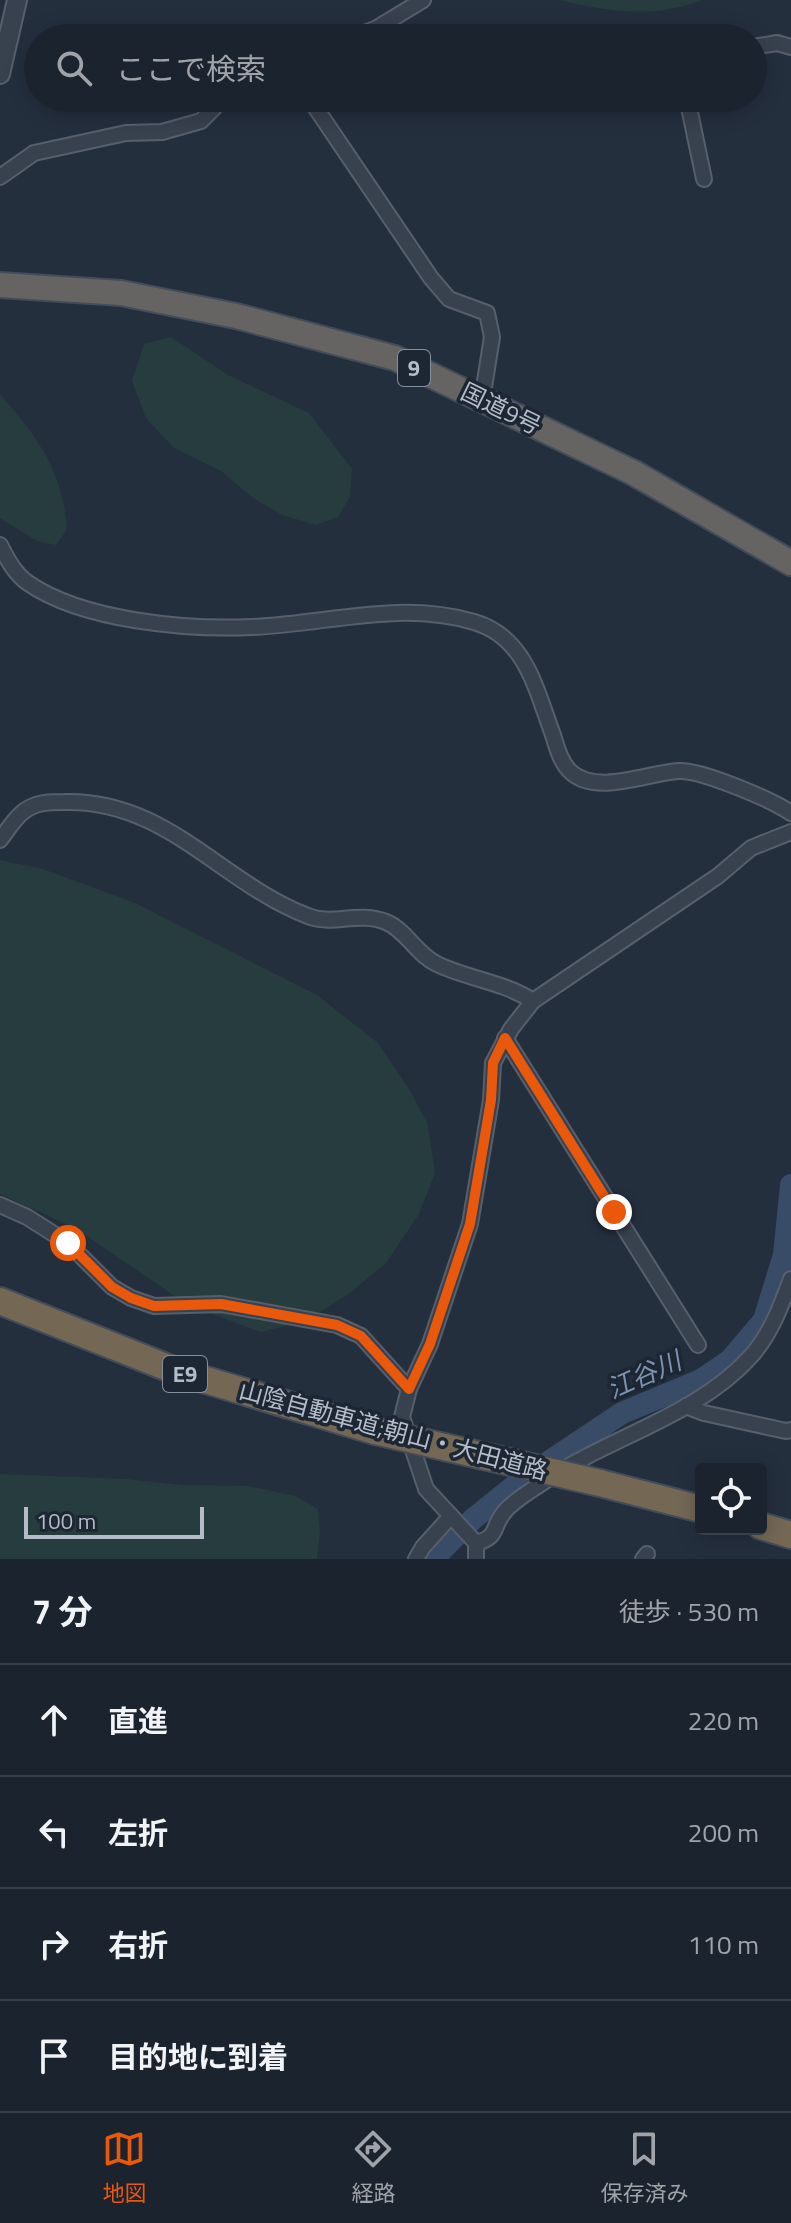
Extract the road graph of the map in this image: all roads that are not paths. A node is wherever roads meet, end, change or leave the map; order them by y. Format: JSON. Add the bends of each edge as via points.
{"nodes":[{"id":1,"x":17,"y":0,"type":"edge"},
{"id":2,"x":423,"y":0,"type":"edge"},
{"id":3,"x":384,"y":24,"type":"edge"},
{"id":4,"x":767,"y":45,"type":"edge"},
{"id":5,"x":791,"y":47,"type":"edge"},
{"id":6,"x":0,"y":74,"type":"edge"},
{"id":7,"x":210,"y":112,"type":"edge"},
{"id":8,"x":318,"y":112,"type":"edge"},
{"id":9,"x":690,"y":112,"type":"edge"},
{"id":10,"x":0,"y":177,"type":"edge"},
{"id":11,"x":704,"y":179,"type":"dead end"},
{"id":12,"x":0,"y":285,"type":"edge"},
{"id":13,"x":482,"y":400,"type":"junction"},
{"id":14,"x":0,"y":545,"type":"edge"},
{"id":15,"x":791,"y":563,"type":"edge"},
{"id":16,"x":791,"y":813,"type":"edge"},
{"id":17,"x":791,"y":832,"type":"edge"},
{"id":18,"x":0,"y":840,"type":"edge"},
{"id":19,"x":533,"y":1001,"type":"junction"},
{"id":20,"x":505,"y":1038,"type":"junction"},
{"id":21,"x":0,"y":1205,"type":"edge"},
{"id":22,"x":791,"y":1279,"type":"edge"},
{"id":23,"x":0,"y":1301,"type":"edge"},
{"id":24,"x":698,"y":1345,"type":"dead end"},
{"id":25,"x":409,"y":1389,"type":"junction"},
{"id":26,"x":686,"y":1406,"type":"junction"},
{"id":27,"x":791,"y":1430,"type":"edge"},
{"id":28,"x":695,"y":1507,"type":"edge"},
{"id":29,"x":451,"y":1516,"type":"junction"},
{"id":30,"x":767,"y":1528,"type":"edge"},
{"id":31,"x":791,"y":1535,"type":"edge"},
{"id":32,"x":476,"y":1543,"type":"junction"},
{"id":33,"x":416,"y":1559,"type":"edge"},
{"id":34,"x":476,"y":1559,"type":"edge"}],
"edges":[{"from":1,"to":6,"type":"street"},
{"from":2,"to":3,"type":"street"},
{"from":4,"to":5,"type":"street"},
{"from":7,"to":10,"type":"street","via":[[201,121],[162,132],[126,133],[34,153]]},
{"from":8,"to":13,"type":"street","via":[[431,278],[449,299],[487,313],[492,337]]},
{"from":9,"to":11,"type":"street"},
{"from":12,"to":13,"type":"highway","name":"国道9号","number":"9","via":[[121,293],[236,316],[395,358]]},
{"from":13,"to":15,"type":"highway","name":"国道9号","number":"9","via":[[634,473]]},
{"from":14,"to":16,"type":"street","via":[[27,582],[101,614],[208,628],[374,612],[433,612],[494,628],[529,669],[562,760],[572,773],[588,781],[612,782],[680,771],[706,776]]},
{"from":17,"to":19,"type":"street","via":[[751,848]]},
{"from":18,"to":19,"type":"street","via":[[23,811],[42,803],[119,808],[187,841],[277,902],[311,918],[360,915],[388,922],[434,963]]},
{"from":19,"to":20,"type":"street"},
{"from":20,"to":24,"type":"street"},
{"from":20,"to":25,"type":"street","via":[[493,1063],[470,1224],[430,1344]]},
{"from":21,"to":25,"type":"street","via":[[68,1243],[112,1287],[131,1298],[154,1306],[221,1304],[337,1325],[361,1336]]},
{"from":22,"to":26,"type":"street","via":[[778,1316],[753,1354]]},
{"from":23,"to":28,"type":"highway","name":"山陰自動車道;朝山・大田道路","number":"E9","bridge":true,"via":[[176,1371],[375,1431]]},
{"from":25,"to":29,"type":"street","via":[[402,1417],[415,1461],[426,1489]]},
{"from":26,"to":27,"type":"street"},
{"from":26,"to":32,"type":"street","via":[[545,1481],[508,1507],[489,1540]]},
{"from":29,"to":32,"type":"street"},
{"from":29,"to":33,"type":"street"},
{"from":30,"to":31,"type":"highway"},
{"from":32,"to":34,"type":"street"}]}
